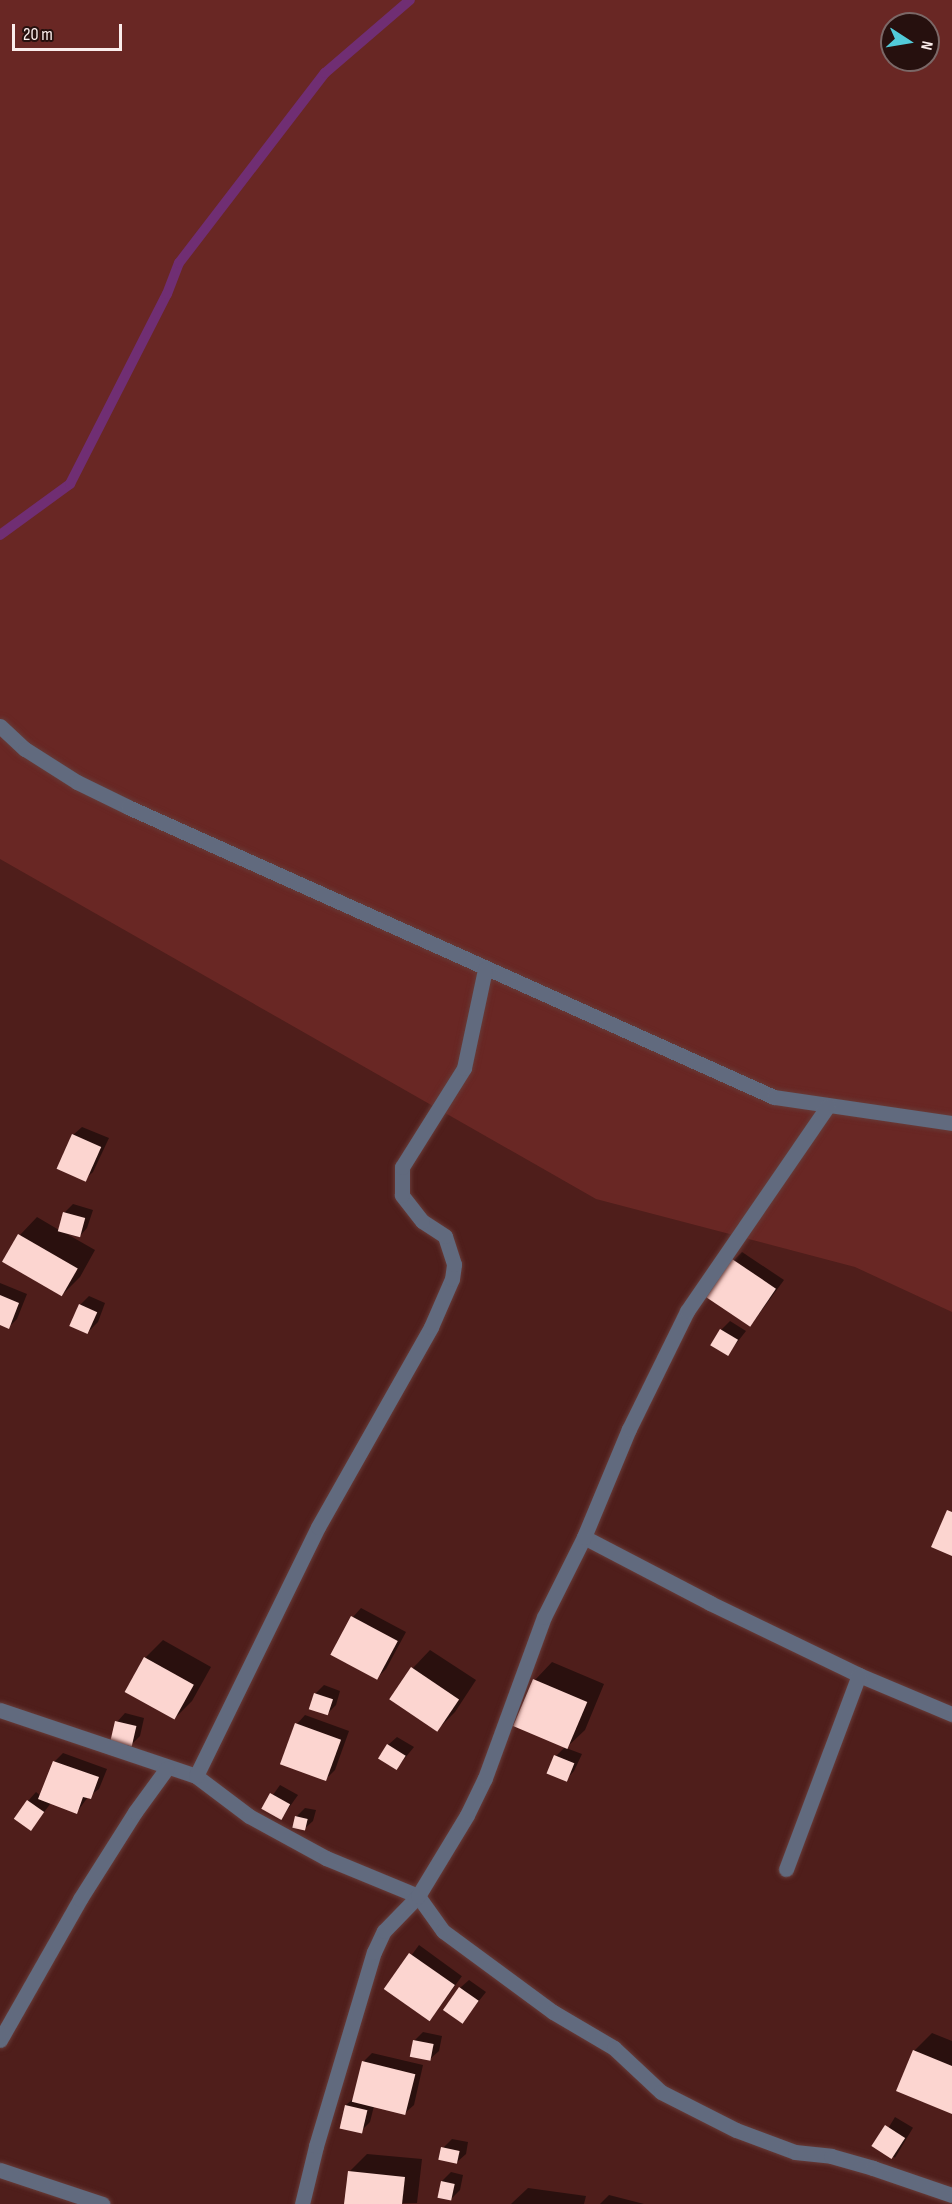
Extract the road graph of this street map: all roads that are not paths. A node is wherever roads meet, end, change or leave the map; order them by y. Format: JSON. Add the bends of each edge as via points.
{"nodes":[{"id":1,"x":0,"y":726,"type":"edge"},
{"id":2,"x":485,"y":969,"type":"junction"},
{"id":3,"x":828,"y":1106,"type":"junction"},
{"id":4,"x":952,"y":1123,"type":"edge"},
{"id":5,"x":584,"y":1537,"type":"junction"},
{"id":6,"x":859,"y":1675,"type":"junction"},
{"id":7,"x":0,"y":1710,"type":"edge"},
{"id":8,"x":952,"y":1714,"type":"edge"},
{"id":9,"x":167,"y":1768,"type":"junction"},
{"id":10,"x":196,"y":1776,"type":"junction"},
{"id":11,"x":786,"y":1869,"type":"dead end"},
{"id":12,"x":418,"y":1896,"type":"junction"},
{"id":13,"x":2,"y":2030,"type":"edge"},
{"id":14,"x":0,"y":2170,"type":"edge"},
{"id":15,"x":952,"y":2195,"type":"edge"},
{"id":16,"x":102,"y":2204,"type":"edge"},
{"id":17,"x":302,"y":2204,"type":"edge"}],
"edges":[{"from":1,"to":2,"type":"street","via":[[25,749],[87,787]]},
{"from":2,"to":3,"type":"street","via":[[774,1097]]},
{"from":2,"to":10,"type":"street","via":[[464,1068],[402,1167],[402,1195],[422,1221],[445,1236],[454,1264],[452,1279],[431,1327],[312,1538]]},
{"from":3,"to":4,"type":"street"},
{"from":3,"to":5,"type":"street","via":[[687,1311],[629,1429]]},
{"from":5,"to":6,"type":"street"},
{"from":5,"to":12,"type":"street","via":[[544,1617],[485,1778]]},
{"from":6,"to":8,"type":"street"},
{"from":6,"to":11,"type":"street"},
{"from":7,"to":9,"type":"street"},
{"from":9,"to":10,"type":"street"},
{"from":9,"to":13,"type":"street","via":[[80,1899]]},
{"from":10,"to":12,"type":"street","via":[[249,1816],[326,1858]]},
{"from":12,"to":15,"type":"street","via":[[443,1931],[553,2012],[614,2048],[661,2092],[736,2130],[795,2152],[831,2156]]},
{"from":12,"to":17,"type":"street","via":[[384,1931],[374,1952]]},
{"from":14,"to":16,"type":"street"}]}
